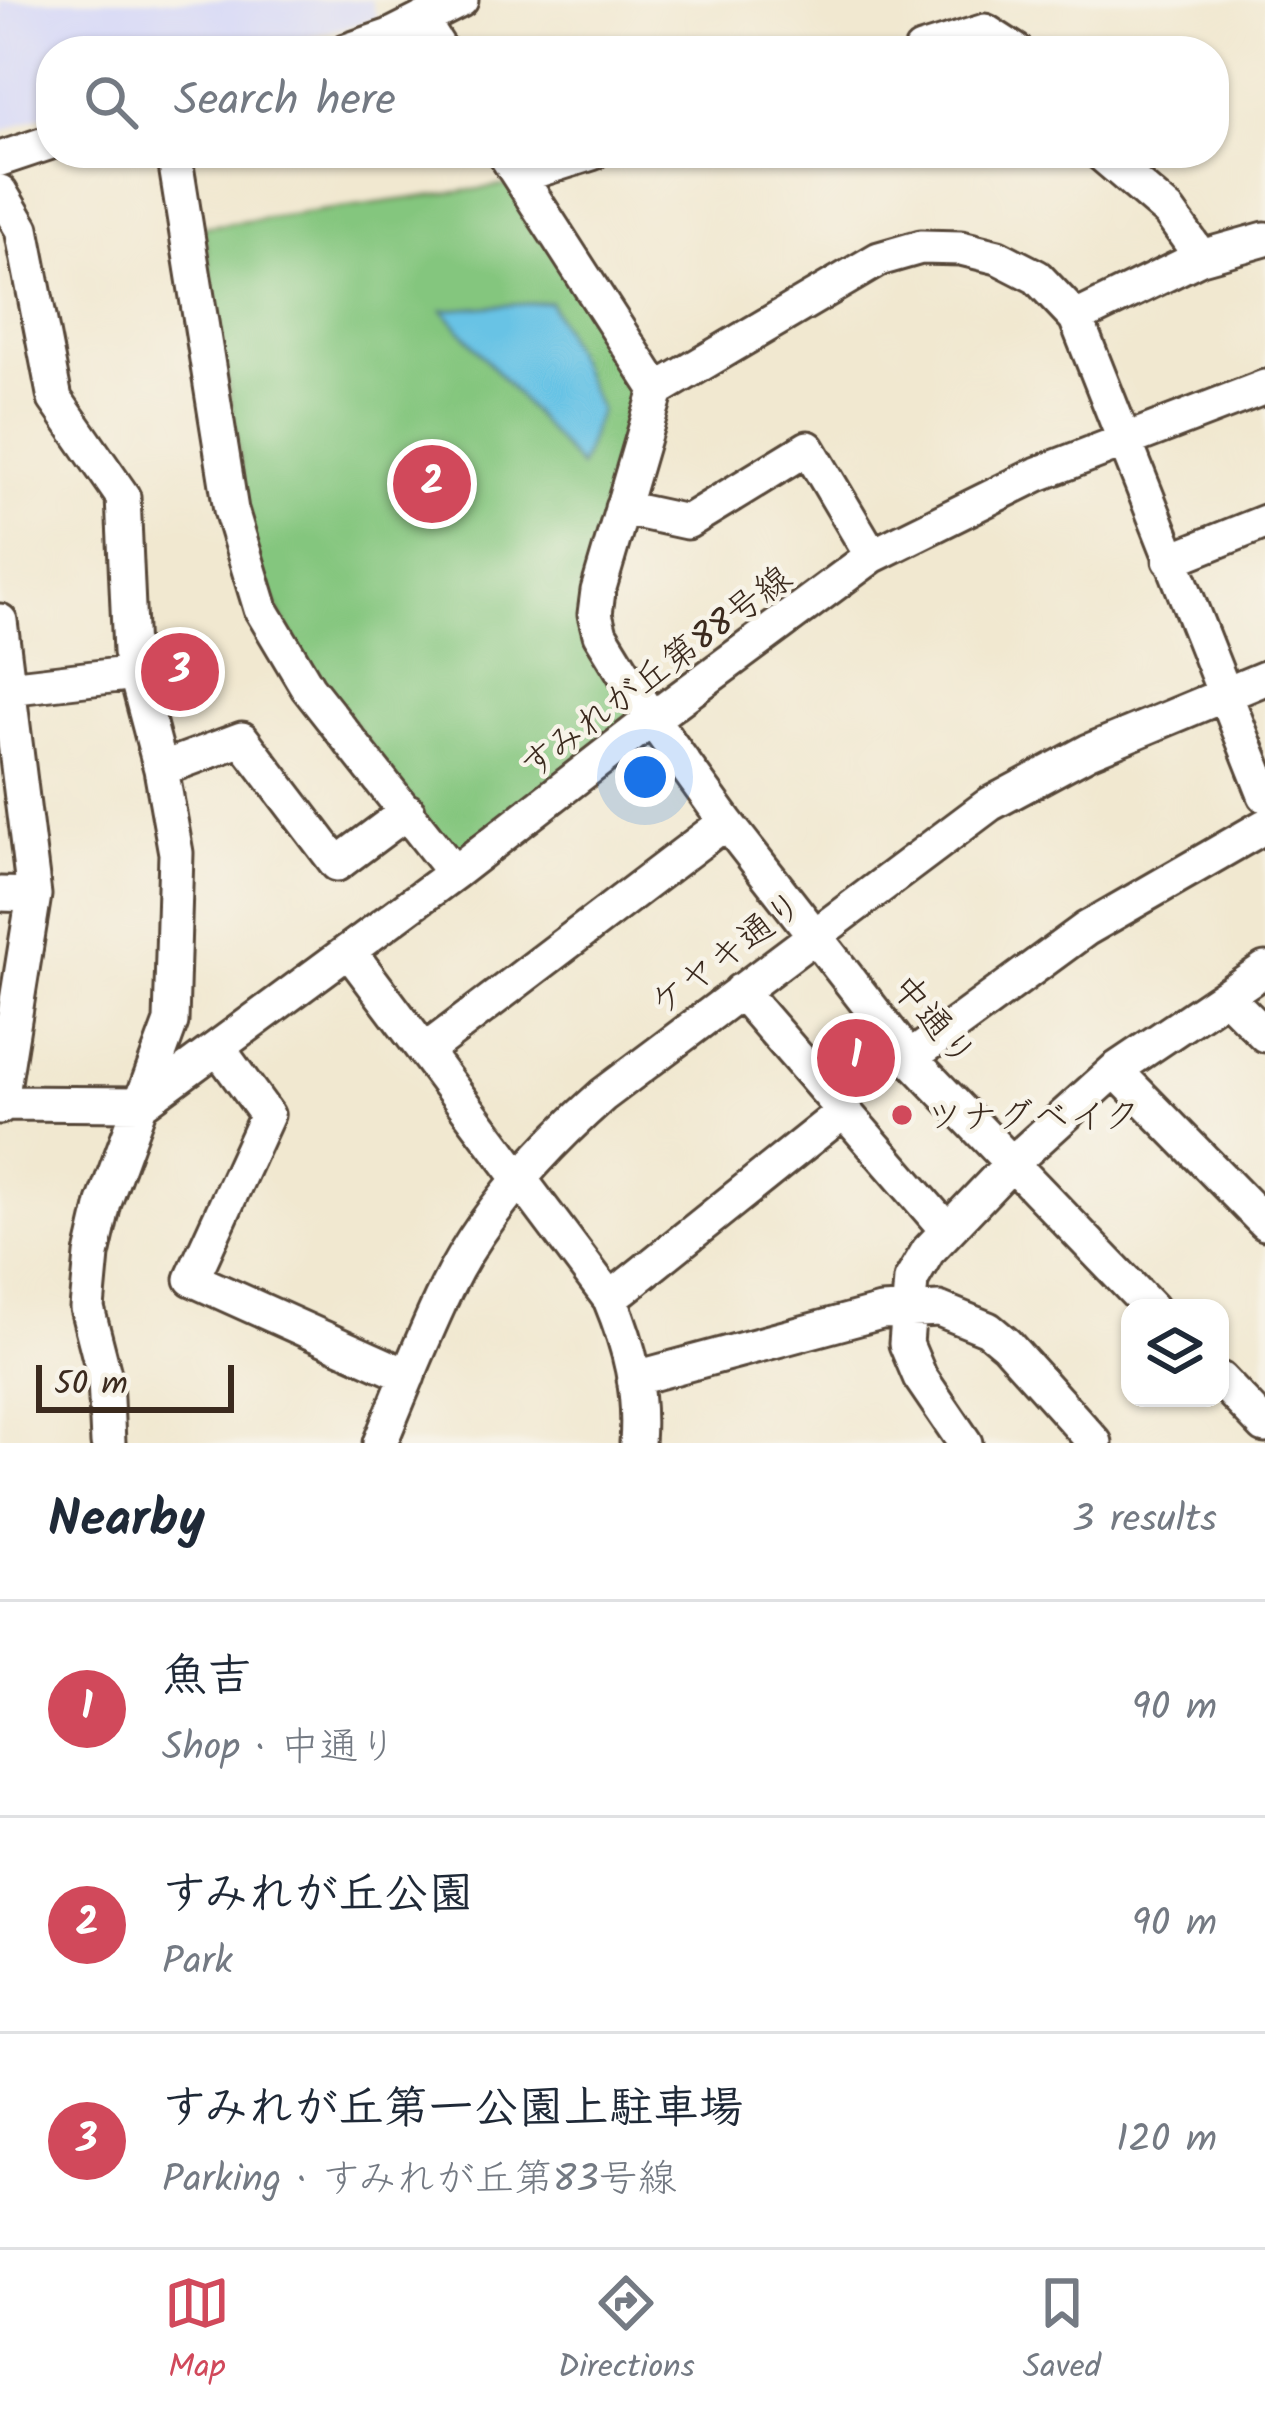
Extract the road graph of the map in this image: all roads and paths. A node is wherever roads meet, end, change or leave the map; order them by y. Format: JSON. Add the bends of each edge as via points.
{"nodes":[{"id":1,"x":461,"y":0,"type":"edge"},
{"id":2,"x":422,"y":20,"type":"junction"},
{"id":3,"x":392,"y":36,"type":"edge"},
{"id":4,"x":432,"y":36,"type":"edge"},
{"id":5,"x":36,"y":147,"type":"edge"},
{"id":6,"x":0,"y":159,"type":"edge"},
{"id":7,"x":176,"y":168,"type":"edge"},
{"id":8,"x":515,"y":168,"type":"edge"},
{"id":9,"x":1118,"y":168,"type":"edge"},
{"id":10,"x":0,"y":192,"type":"edge"},
{"id":11,"x":1265,"y":239,"type":"edge"},
{"id":12,"x":1201,"y":257,"type":"junction"},
{"id":13,"x":1076,"y":318,"type":"junction"},
{"id":14,"x":1265,"y":387,"type":"edge"},
{"id":15,"x":657,"y":390,"type":"junction"},
{"id":16,"x":1123,"y":442,"type":"junction"},
{"id":17,"x":622,"y":508,"type":"junction"},
{"id":18,"x":1265,"y":522,"type":"edge"},
{"id":19,"x":872,"y":556,"type":"junction"},
{"id":20,"x":1170,"y":560,"type":"junction"},
{"id":21,"x":0,"y":621,"type":"edge"},
{"id":22,"x":136,"y":673,"type":"junction"},
{"id":23,"x":1265,"y":678,"type":"edge"},
{"id":24,"x":4,"y":686,"type":"edge"},
{"id":25,"x":1225,"y":692,"type":"junction"},
{"id":26,"x":652,"y":719,"type":"junction"},
{"id":27,"x":161,"y":770,"type":"junction"},
{"id":28,"x":1265,"y":796,"type":"edge"},
{"id":29,"x":408,"y":811,"type":"junction"},
{"id":30,"x":726,"y":822,"type":"junction"},
{"id":31,"x":1265,"y":826,"type":"edge"},
{"id":32,"x":454,"y":873,"type":"junction"},
{"id":33,"x":17,"y":894,"type":"edge"},
{"id":34,"x":816,"y":932,"type":"junction"},
{"id":35,"x":349,"y":951,"type":"junction"},
{"id":36,"x":1265,"y":969,"type":"edge"},
{"id":37,"x":740,"y":991,"type":"junction"},
{"id":38,"x":1226,"y":995,"type":"junction"},
{"id":39,"x":1265,"y":1035,"type":"edge"},
{"id":40,"x":218,"y":1048,"type":"junction"},
{"id":41,"x":424,"y":1051,"type":"junction"},
{"id":42,"x":910,"y":1058,"type":"junction"},
{"id":43,"x":1115,"y":1070,"type":"junction"},
{"id":44,"x":0,"y":1104,"type":"edge"},
{"id":45,"x":141,"y":1104,"type":"junction"},
{"id":46,"x":843,"y":1112,"type":"junction"},
{"id":47,"x":1012,"y":1163,"type":"junction"},
{"id":48,"x":521,"y":1179,"type":"junction"},
{"id":49,"x":1265,"y":1223,"type":"edge"},
{"id":50,"x":946,"y":1229,"type":"junction"},
{"id":51,"x":610,"y":1299,"type":"junction"},
{"id":52,"x":1142,"y":1299,"type":"edge"},
{"id":53,"x":906,"y":1310,"type":"junction"},
{"id":54,"x":408,"y":1376,"type":"junction"},
{"id":55,"x":636,"y":1378,"type":"junction"},
{"id":56,"x":1229,"y":1388,"type":"edge"},
{"id":57,"x":1265,"y":1426,"type":"edge"},
{"id":58,"x":108,"y":1443,"type":"edge"},
{"id":59,"x":380,"y":1443,"type":"edge"},
{"id":60,"x":638,"y":1443,"type":"edge"},
{"id":61,"x":965,"y":1443,"type":"edge"},
{"id":62,"x":1095,"y":1443,"type":"edge"}],
"edges":[{"from":1,"to":2,"type":"street"},
{"from":2,"to":3,"type":"street"},
{"from":2,"to":4,"type":"street"},
{"from":5,"to":6,"type":"street"},
{"from":7,"to":29,"type":"street","via":[[231,510],[261,609],[308,688]]},
{"from":8,"to":15,"type":"street"},
{"from":9,"to":12,"type":"street","via":[[1169,212]]},
{"from":10,"to":22,"type":"street","via":[[22,229],[55,400],[123,497]]},
{"from":11,"to":12,"type":"street"},
{"from":12,"to":13,"type":"street"},
{"from":13,"to":15,"type":"street","via":[[1037,277],[998,256],[921,247],[879,260]]},
{"from":13,"to":16,"type":"street"},
{"from":14,"to":16,"type":"street","name":"すみれが丘第88号線"},
{"from":15,"to":17,"type":"street","name":"中通り"},
{"from":16,"to":19,"type":"street","name":"すみれが丘第88号線","via":[[1038,474]]},
{"from":16,"to":20,"type":"street"},
{"from":17,"to":19,"type":"street","via":[[688,522],[808,448]]},
{"from":17,"to":26,"type":"street","name":"中通り","via":[[595,614]]},
{"from":18,"to":20,"type":"street"},
{"from":19,"to":26,"type":"street","name":"すみれが丘第88号線"},
{"from":20,"to":25,"type":"street"},
{"from":21,"to":24,"type":"street"},
{"from":22,"to":24,"type":"street"},
{"from":22,"to":27,"type":"street"},
{"from":23,"to":25,"type":"street","name":"ケヤキ通り"},
{"from":24,"to":33,"type":"street"},
{"from":25,"to":28,"type":"street"},
{"from":25,"to":34,"type":"street","name":"ケヤキ通り","via":[[1021,786]]},
{"from":26,"to":30,"type":"street","name":"中通り"},
{"from":26,"to":32,"type":"street","name":"すみれが丘第88号線"},
{"from":27,"to":29,"type":"street","via":[[242,739],[337,864]]},
{"from":27,"to":45,"type":"street","via":[[176,853],[171,1022]]},
{"from":29,"to":32,"type":"street"},
{"from":30,"to":34,"type":"street","name":"中通り"},
{"from":30,"to":41,"type":"street"},
{"from":31,"to":42,"type":"street","via":[[1086,929]]},
{"from":32,"to":35,"type":"street","name":"すみれが丘第88号線"},
{"from":33,"to":44,"type":"street"},
{"from":34,"to":37,"type":"street","name":"ケヤキ通り"},
{"from":34,"to":42,"type":"street","name":"中通り"},
{"from":35,"to":40,"type":"street","name":"すみれが丘第88号線"},
{"from":35,"to":41,"type":"street"},
{"from":36,"to":38,"type":"street"},
{"from":37,"to":46,"type":"street"},
{"from":37,"to":48,"type":"street","name":"ケヤキ通り","via":[[603,1095]]},
{"from":38,"to":39,"type":"street"},
{"from":38,"to":43,"type":"street"},
{"from":40,"to":45,"type":"street","name":"すみれが丘第88号線"},
{"from":40,"to":54,"type":"street","via":[[267,1115],[192,1279]]},
{"from":41,"to":48,"type":"street"},
{"from":42,"to":47,"type":"street","name":"中通り"},
{"from":43,"to":47,"type":"street"},
{"from":43,"to":49,"type":"street"},
{"from":44,"to":45,"type":"street"},
{"from":45,"to":58,"type":"street","via":[[92,1255],[87,1309],[105,1378]]},
{"from":46,"to":50,"type":"street"},
{"from":46,"to":51,"type":"street"},
{"from":47,"to":50,"type":"street"},
{"from":47,"to":52,"type":"street","name":"中通り"},
{"from":48,"to":51,"type":"street"},
{"from":48,"to":54,"type":"street","name":"ケヤキ通り","via":[[456,1272]]},
{"from":50,"to":53,"type":"street","via":[[911,1280]]},
{"from":51,"to":55,"type":"street"},
{"from":53,"to":55,"type":"street"},
{"from":53,"to":61,"type":"street","via":[[911,1359]]},
{"from":53,"to":62,"type":"street","via":[[939,1309],[988,1329]]},
{"from":54,"to":59,"type":"street","name":"ケヤキ通り"},
{"from":55,"to":60,"type":"street"},
{"from":56,"to":57,"type":"street"}]}
